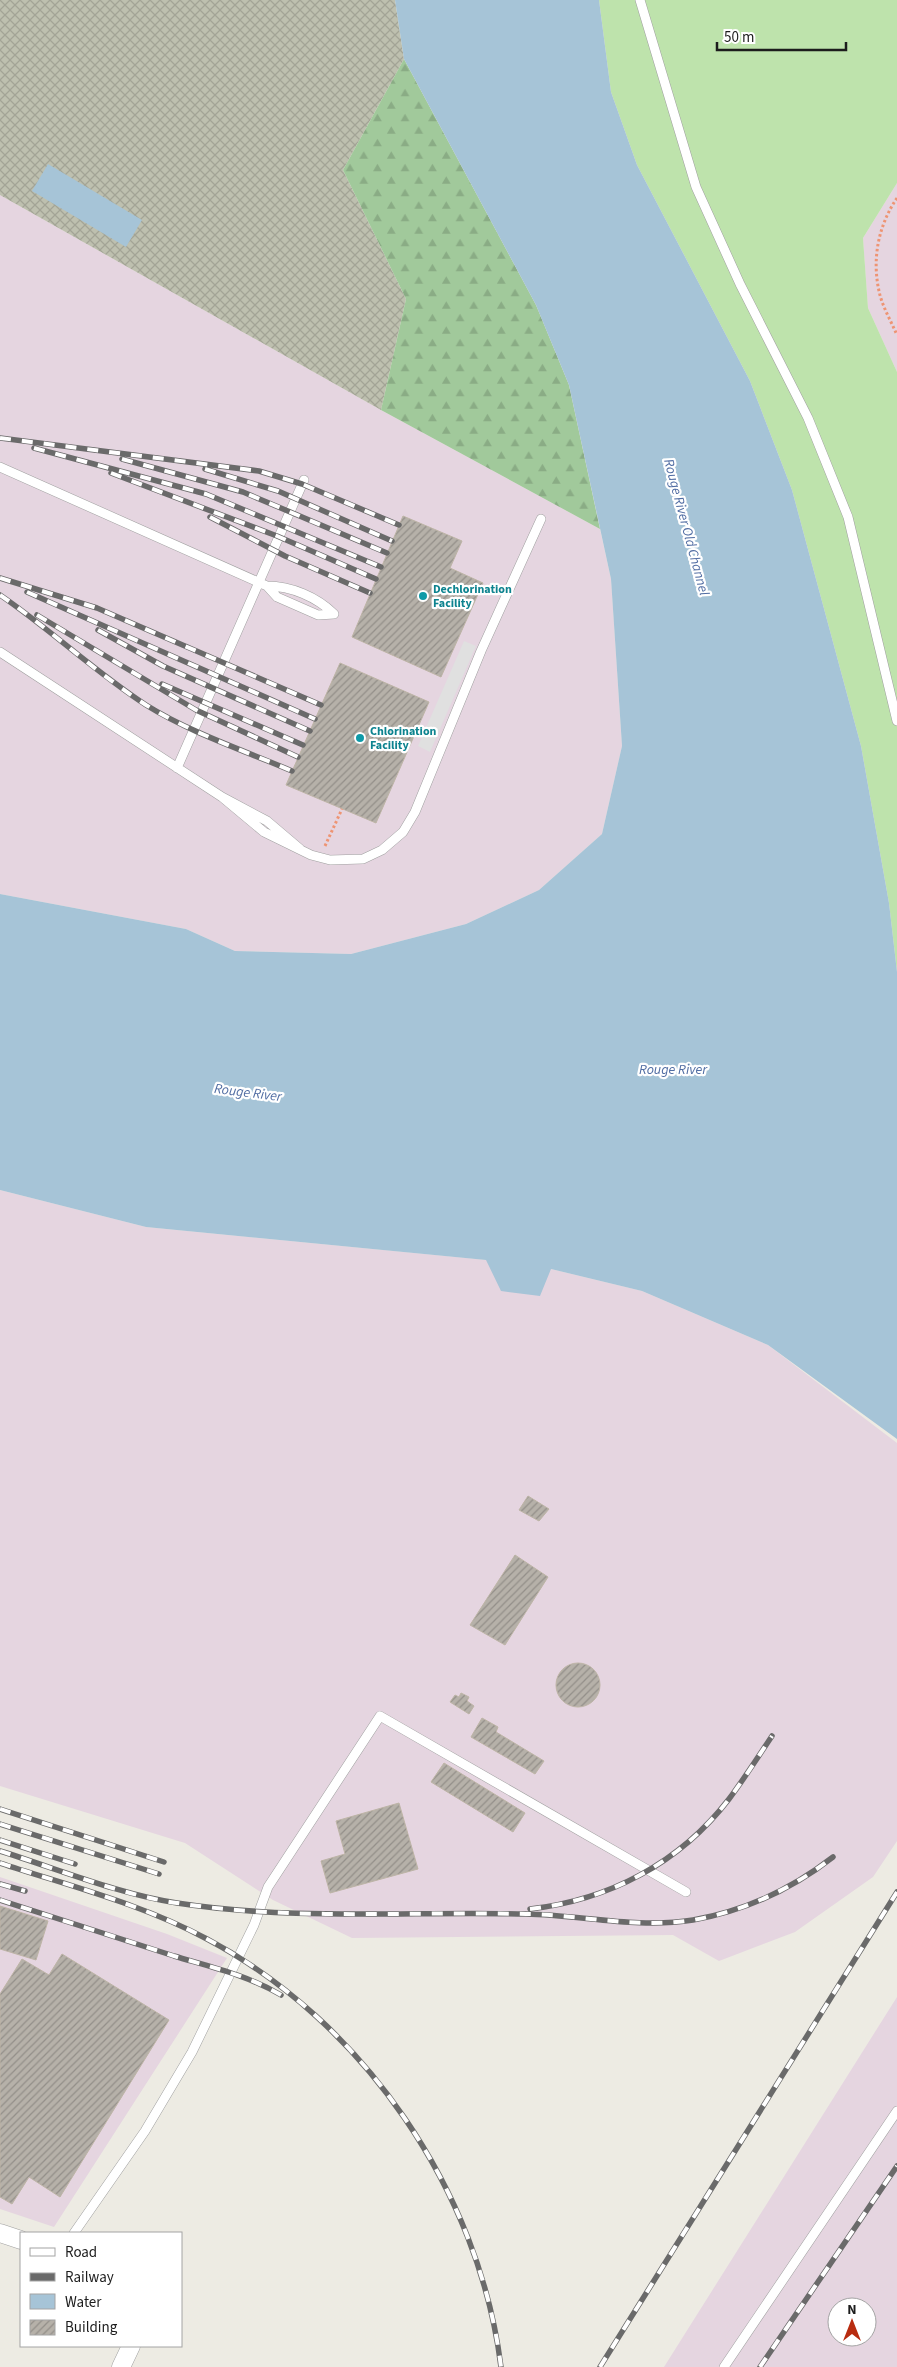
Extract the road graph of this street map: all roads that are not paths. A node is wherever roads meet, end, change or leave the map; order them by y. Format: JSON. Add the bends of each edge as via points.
{"nodes":[{"id":1,"x":640,"y":0,"type":"edge"},
{"id":2,"x":0,"y":467,"type":"edge"},
{"id":3,"x":304,"y":480,"type":"dead end"},
{"id":4,"x":540,"y":519,"type":"dead end"},
{"id":5,"x":263,"y":584,"type":"junction"},
{"id":6,"x":0,"y":652,"type":"edge"},
{"id":7,"x":897,"y":721,"type":"edge"},
{"id":8,"x":177,"y":768,"type":"junction"},
{"id":9,"x":686,"y":1892,"type":"dead end"},
{"id":10,"x":897,"y":2111,"type":"edge"},
{"id":11,"x":75,"y":2232,"type":"edge"},
{"id":12,"x":0,"y":2233,"type":"edge"},
{"id":13,"x":20,"y":2240,"type":"edge"},
{"id":14,"x":131,"y":2347,"type":"edge"},
{"id":15,"x":121,"y":2367,"type":"edge"},
{"id":16,"x":724,"y":2367,"type":"edge"}],
"edges":[{"from":1,"to":7,"type":"lane","via":[[696,187],[740,284],[808,418],[848,517]]},
{"from":2,"to":5,"type":"lane"},
{"from":3,"to":5,"type":"lane"},
{"from":4,"to":8,"type":"lane","via":[[481,650],[410,822],[390,845],[373,855],[351,861],[320,858],[300,848],[266,821]]},
{"from":5,"to":5,"type":"lane","via":[[277,597],[318,615],[334,614],[323,603],[302,594],[282,586]]},
{"from":5,"to":8,"type":"lane"},
{"from":6,"to":8,"type":"lane"},
{"from":9,"to":11,"type":"lane","via":[[380,1716],[268,1887],[254,1925],[192,2052],[145,2131]]},
{"from":10,"to":16,"type":"lane"},
{"from":12,"to":13,"type":"street"},
{"from":14,"to":15,"type":"street"}]}
